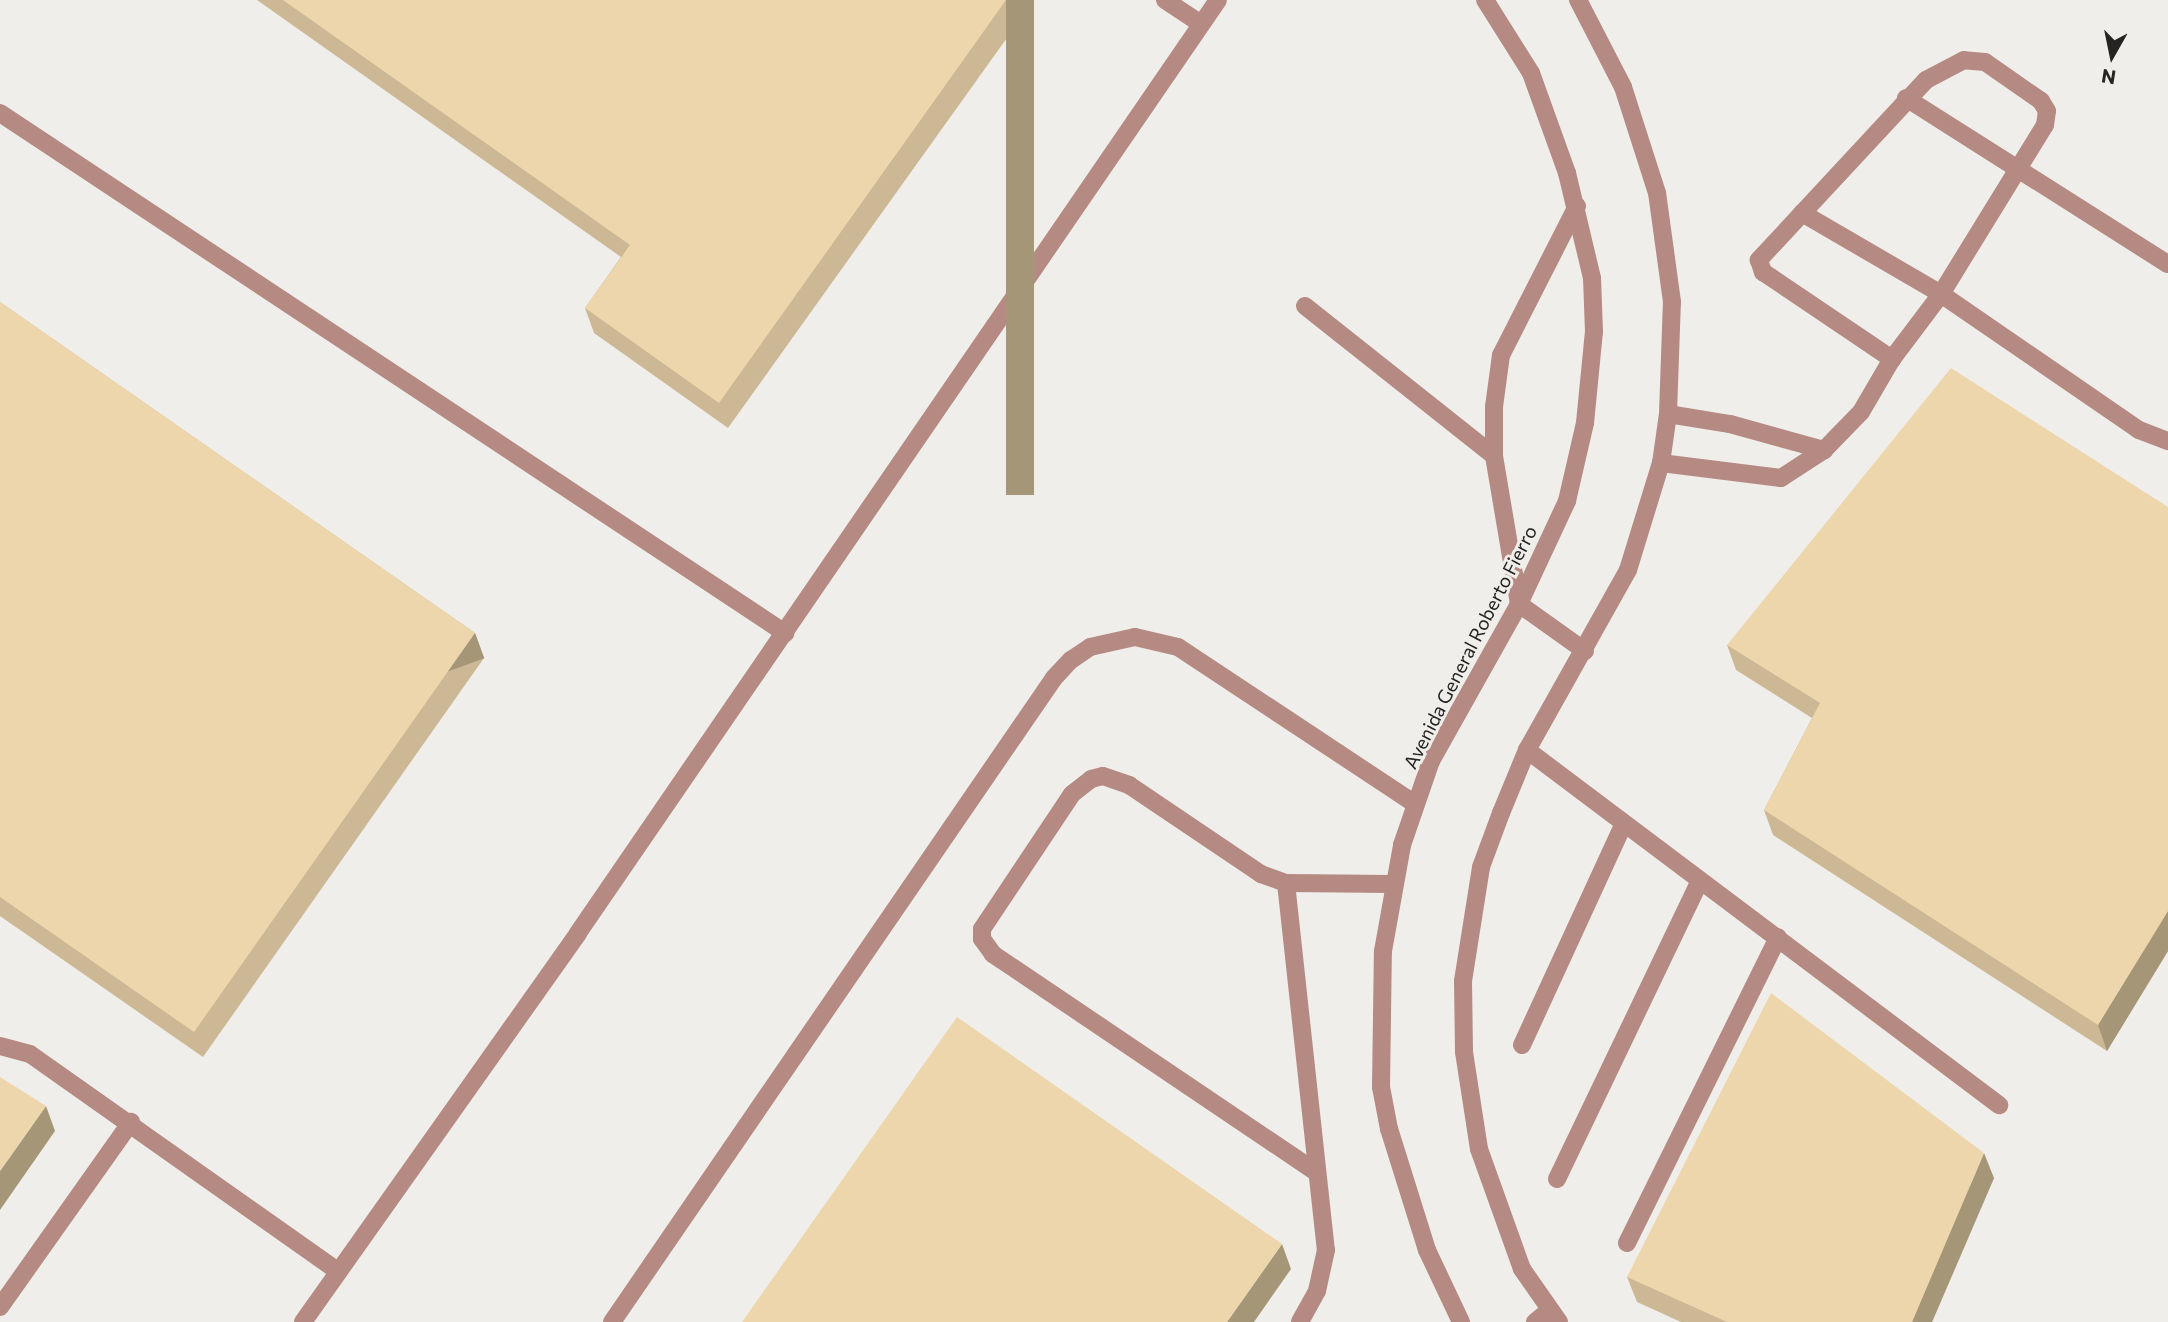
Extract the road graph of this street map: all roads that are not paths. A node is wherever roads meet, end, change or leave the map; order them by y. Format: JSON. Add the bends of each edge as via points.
{"nodes":[{"id":1,"x":1165,"y":0,"type":"edge"},
{"id":2,"x":1218,"y":0,"type":"edge"},
{"id":3,"x":1485,"y":0,"type":"edge"},
{"id":4,"x":1578,"y":0,"type":"edge"},
{"id":5,"x":1201,"y":24,"type":"junction"},
{"id":6,"x":1906,"y":98,"type":"junction"},
{"id":7,"x":0,"y":113,"type":"edge"},
{"id":8,"x":2017,"y":172,"type":"junction"},
{"id":9,"x":1577,"y":206,"type":"junction"},
{"id":10,"x":1802,"y":213,"type":"junction"},
{"id":11,"x":2168,"y":264,"type":"edge"},
{"id":12,"x":1941,"y":294,"type":"junction"},
{"id":13,"x":1305,"y":306,"type":"dead end"},
{"id":14,"x":1892,"y":359,"type":"junction"},
{"id":15,"x":1668,"y":414,"type":"junction"},
{"id":16,"x":2168,"y":441,"type":"edge"},
{"id":17,"x":1824,"y":450,"type":"junction"},
{"id":18,"x":1494,"y":456,"type":"junction"},
{"id":19,"x":1661,"y":463,"type":"junction"},
{"id":20,"x":1519,"y":604,"type":"junction"},
{"id":21,"x":785,"y":633,"type":"junction"},
{"id":22,"x":1585,"y":651,"type":"junction"},
{"id":23,"x":1527,"y":750,"type":"junction"},
{"id":24,"x":1415,"y":804,"type":"junction"},
{"id":25,"x":1624,"y":823,"type":"junction"},
{"id":26,"x":1700,"y":880,"type":"junction"},
{"id":27,"x":1286,"y":883,"type":"junction"},
{"id":28,"x":1393,"y":884,"type":"junction"},
{"id":29,"x":1778,"y":937,"type":"junction"},
{"id":30,"x":1522,"y":1045,"type":"dead end"},
{"id":31,"x":0,"y":1046,"type":"edge"},
{"id":32,"x":1999,"y":1105,"type":"dead end"},
{"id":33,"x":131,"y":1122,"type":"junction"},
{"id":34,"x":1316,"y":1172,"type":"junction"},
{"id":35,"x":1558,"y":1179,"type":"dead end"},
{"id":36,"x":1627,"y":1243,"type":"dead end"},
{"id":37,"x":338,"y":1271,"type":"junction"},
{"id":38,"x":0,"y":1307,"type":"edge"},
{"id":39,"x":1555,"y":1316,"type":"edge"},
{"id":40,"x":303,"y":1322,"type":"edge"},
{"id":41,"x":612,"y":1322,"type":"edge"},
{"id":42,"x":1300,"y":1322,"type":"edge"},
{"id":43,"x":1461,"y":1322,"type":"edge"},
{"id":44,"x":1535,"y":1322,"type":"edge"}],
"edges":[{"from":1,"to":5,"type":"street"},
{"from":2,"to":5,"type":"street"},
{"from":3,"to":9,"type":"street","name":"Avenida General Roberto Fierro","via":[[1531,73]]},
{"from":4,"to":15,"type":"street","via":[[1623,87],[1657,193],[1672,302]]},
{"from":5,"to":21,"type":"street"},
{"from":6,"to":8,"type":"street"},
{"from":6,"to":8,"type":"street","via":[[1946,66],[1964,60],[1985,62],[2005,72],[2047,111],[2045,125]]},
{"from":6,"to":10,"type":"street"},
{"from":7,"to":21,"type":"street"},
{"from":8,"to":11,"type":"street"},
{"from":8,"to":12,"type":"street"},
{"from":9,"to":18,"type":"street","via":[[1501,355]]},
{"from":9,"to":20,"type":"street","name":"Avenida General Roberto Fierro","via":[[1592,278],[1594,332],[1585,423],[1567,501]]},
{"from":10,"to":12,"type":"street"},
{"from":10,"to":14,"type":"street","via":[[1762,255],[1760,268]]},
{"from":12,"to":14,"type":"street"},
{"from":12,"to":16,"type":"street","via":[[2139,430]]},
{"from":13,"to":18,"type":"street"},
{"from":14,"to":17,"type":"street","via":[[1861,412]]},
{"from":15,"to":17,"type":"street","via":[[1730,424]]},
{"from":15,"to":19,"type":"street"},
{"from":17,"to":19,"type":"street","via":[[1781,478]]},
{"from":18,"to":20,"type":"street"},
{"from":19,"to":22,"type":"street","via":[[1629,570]]},
{"from":20,"to":22,"type":"street"},
{"from":20,"to":24,"type":"street","name":"Avenida General Roberto Fierro","via":[[1452,719]]},
{"from":21,"to":37,"type":"street"},
{"from":22,"to":23,"type":"street"},
{"from":23,"to":25,"type":"street"},
{"from":23,"to":39,"type":"street","via":[[1481,867],[1462,981],[1464,1052],[1479,1149],[1500,1215],[1522,1269]]},
{"from":24,"to":28,"type":"street","name":"Avenida General Roberto Fierro"},
{"from":24,"to":41,"type":"street","via":[[1178,647],[1135,637],[1090,648],[1071,660],[1054,678]]},
{"from":25,"to":26,"type":"street"},
{"from":25,"to":30,"type":"street"},
{"from":26,"to":29,"type":"street"},
{"from":26,"to":35,"type":"street"},
{"from":27,"to":28,"type":"street"},
{"from":27,"to":34,"type":"street"},
{"from":27,"to":34,"type":"street","via":[[1261,874],[1129,785],[1103,776],[1072,794],[985,919],[982,939],[993,954]]},
{"from":28,"to":43,"type":"street","name":"Avenida General Roberto Fierro","via":[[1380,992],[1381,1087],[1403,1184]]},
{"from":29,"to":32,"type":"street"},
{"from":29,"to":36,"type":"street"},
{"from":31,"to":33,"type":"street","via":[[30,1054]]},
{"from":33,"to":37,"type":"street"},
{"from":33,"to":38,"type":"street"},
{"from":34,"to":42,"type":"street","via":[[1326,1250],[1317,1292]]},
{"from":37,"to":40,"type":"street"},
{"from":39,"to":44,"type":"street"}]}
